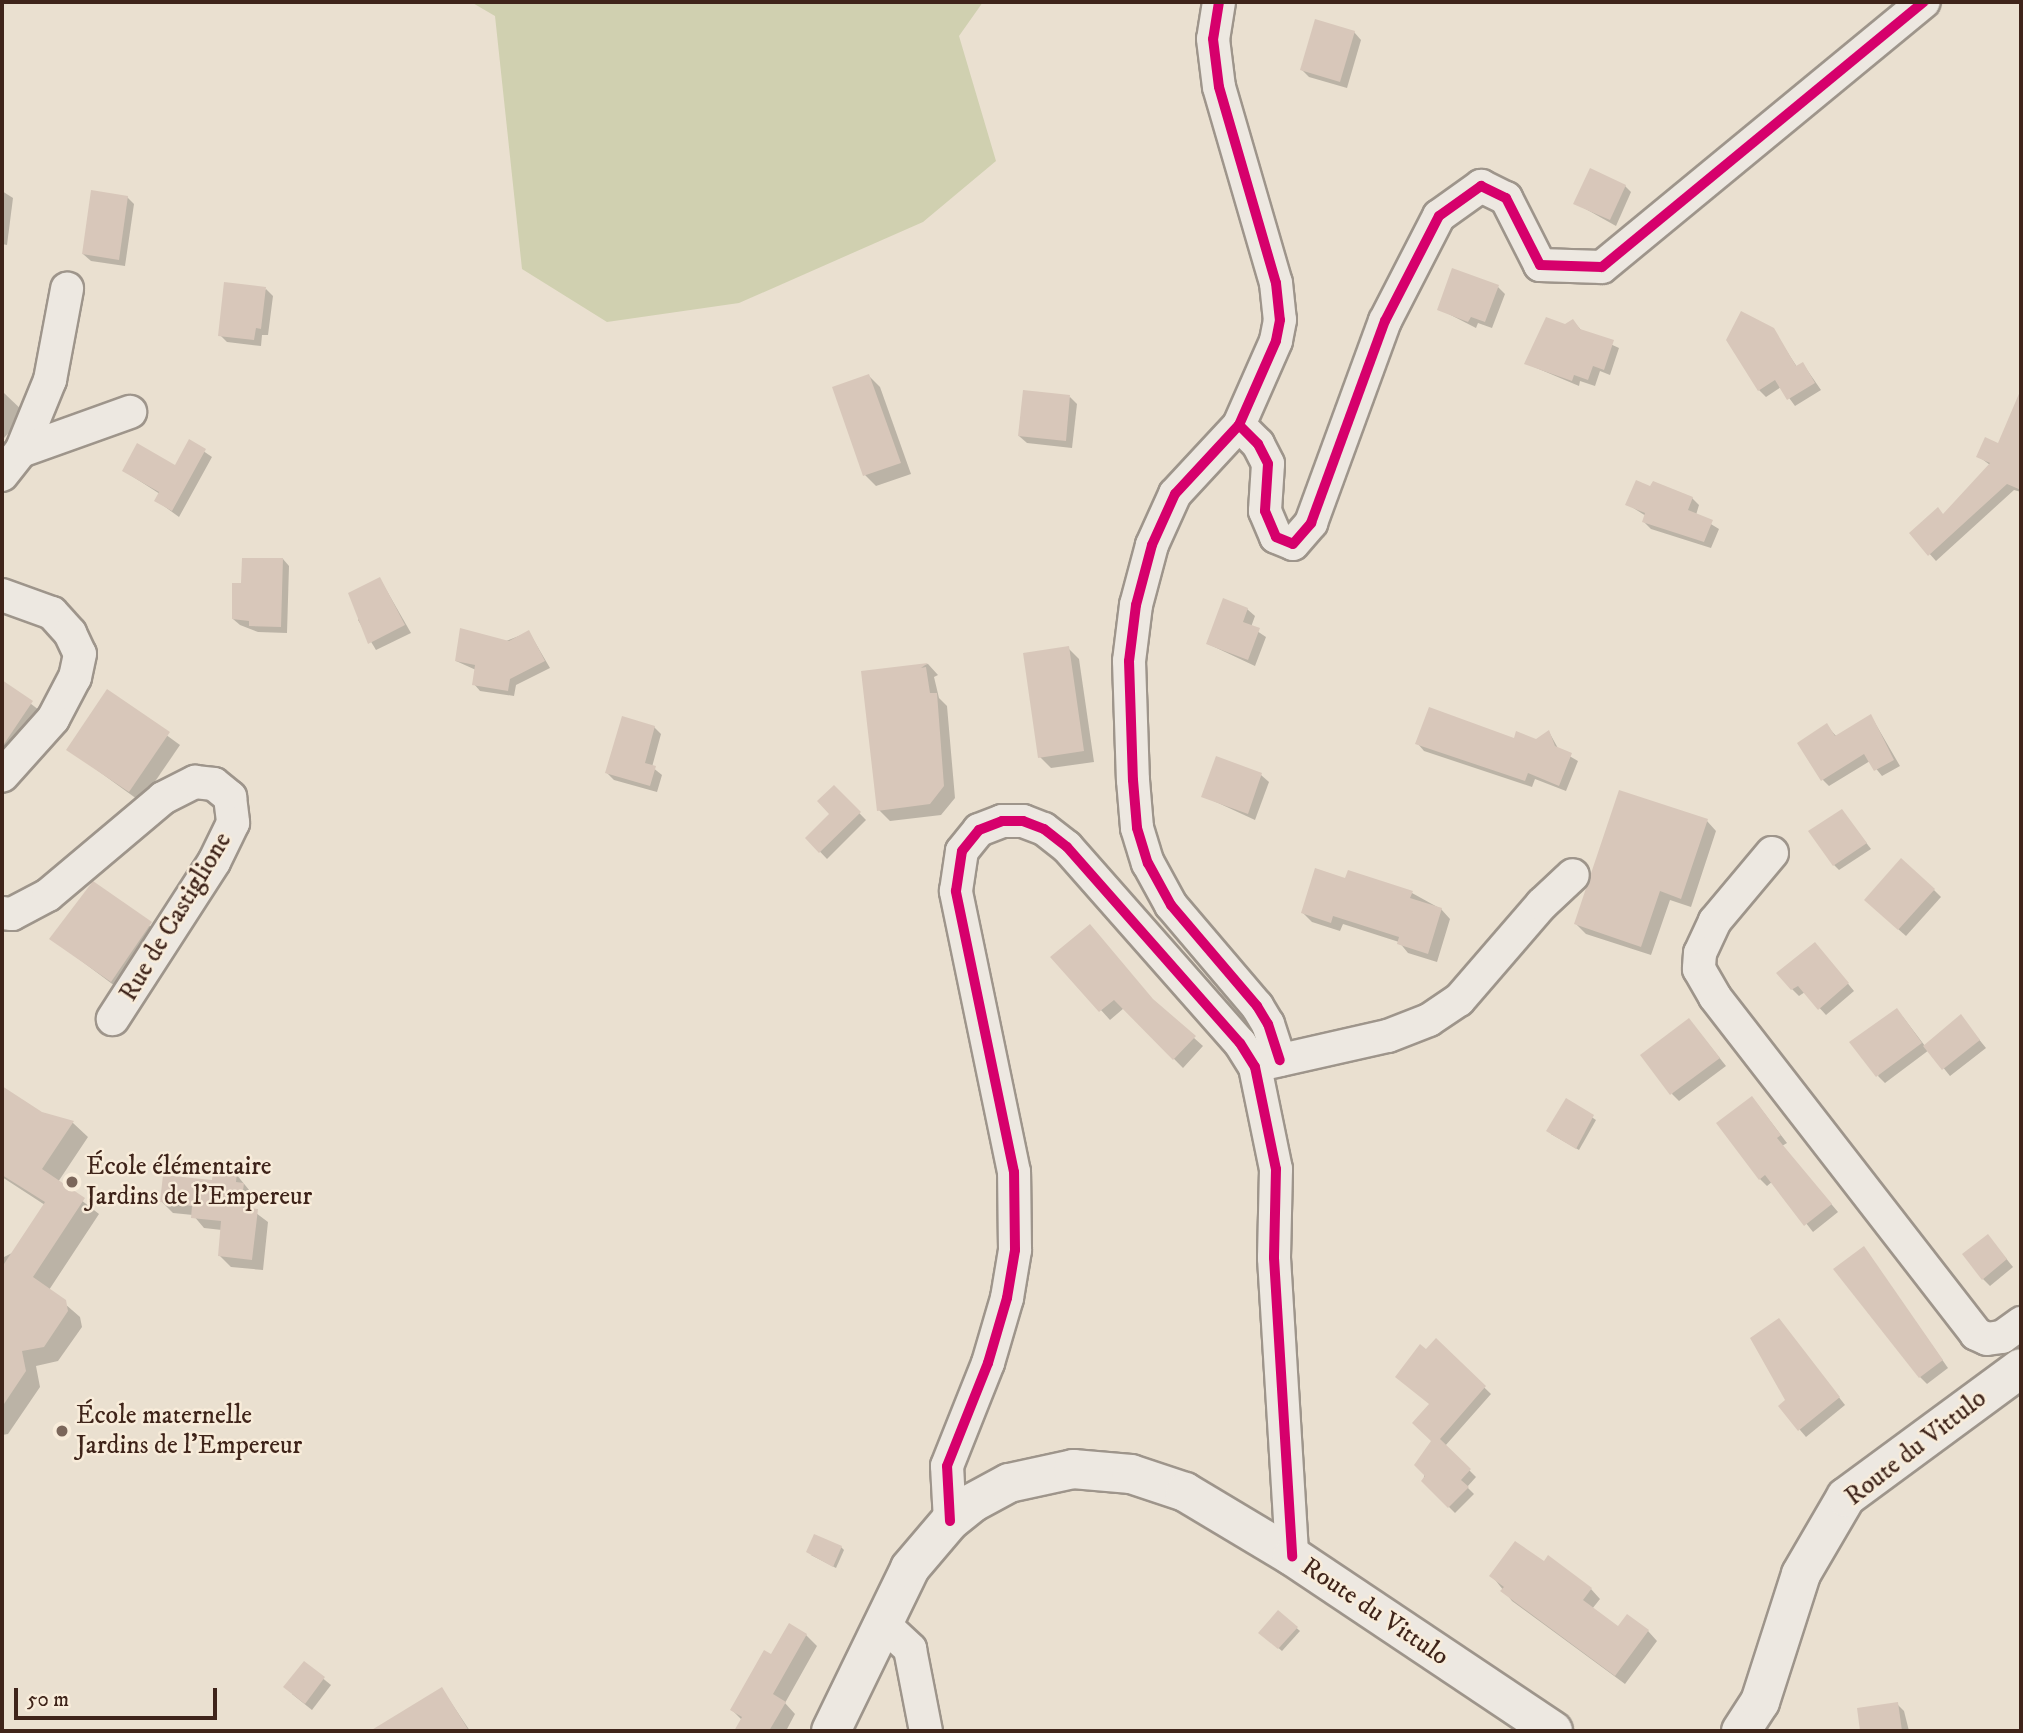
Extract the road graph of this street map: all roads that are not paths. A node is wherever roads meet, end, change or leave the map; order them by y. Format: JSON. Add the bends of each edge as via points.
{"nodes":[{"id":1,"x":1219,"y":2,"type":"edge"},
{"id":2,"x":1923,"y":2,"type":"edge"},
{"id":3,"x":68,"y":289,"type":"dead end"},
{"id":4,"x":130,"y":412,"type":"dead end"},
{"id":5,"x":1238,"y":425,"type":"junction"},
{"id":6,"x":11,"y":463,"type":"edge"},
{"id":7,"x":2,"y":595,"type":"edge"},
{"id":8,"x":2,"y":776,"type":"edge"},
{"id":9,"x":1772,"y":853,"type":"dead end"},
{"id":10,"x":1573,"y":874,"type":"dead end"},
{"id":11,"x":2,"y":913,"type":"edge"},
{"id":12,"x":113,"y":1019,"type":"dead end"},
{"id":13,"x":1267,"y":1063,"type":"junction"},
{"id":14,"x":2021,"y":1323,"type":"edge"},
{"id":15,"x":2021,"y":1368,"type":"edge"},
{"id":16,"x":950,"y":1521,"type":"junction"},
{"id":17,"x":1292,"y":1556,"type":"junction"},
{"id":18,"x":879,"y":1627,"type":"junction"},
{"id":19,"x":831,"y":1731,"type":"edge"},
{"id":20,"x":926,"y":1731,"type":"edge"},
{"id":21,"x":1553,"y":1731,"type":"edge"},
{"id":22,"x":1741,"y":1731,"type":"edge"}],
"edges":[{"from":1,"to":5,"type":"street","via":[[1213,39],[1219,87],[1276,283],[1280,320],[1276,341]]},
{"from":2,"to":5,"type":"street","via":[[1602,267],[1540,265],[1506,198],[1481,186],[1439,216],[1385,321],[1311,523],[1293,544],[1276,537],[1265,511],[1268,464],[1258,444]]},
{"from":3,"to":6,"type":"street","via":[[50,380]]},
{"from":4,"to":6,"type":"street"},
{"from":5,"to":13,"type":"street","via":[[1175,494],[1152,545],[1136,605],[1129,661],[1134,792],[1137,828],[1148,863],[1171,905],[1268,1024]]},
{"from":7,"to":8,"type":"street","via":[[52,613],[70,633],[80,654],[75,677],[53,719]]},
{"from":9,"to":14,"type":"street","via":[[1715,921],[1700,953],[1699,969],[1716,998],[1976,1334],[1987,1339],[2002,1337]]},
{"from":10,"to":13,"type":"street","via":[[1459,1000],[1429,1020],[1388,1036]]},
{"from":11,"to":12,"type":"street","name":"Rue de Castiglione","via":[[12,914],[48,895],[163,798],[195,782],[214,783],[229,797],[233,823],[214,862]]},
{"from":13,"to":16,"type":"street","via":[[1240,1043],[1067,847],[1044,828],[1002,821],[979,830],[962,851],[956,891],[1012,1160],[1015,1250],[988,1363],[947,1466]]},
{"from":13,"to":17,"type":"street","via":[[1276,1169],[1274,1258]]},
{"from":15,"to":22,"type":"street","name":"Route du Vittulo","via":[[1846,1497],[1801,1574],[1760,1702]]},
{"from":16,"to":17,"type":"street","name":"Route du Vittulo","via":[[1009,1483],[1073,1469],[1131,1474],[1185,1492]]},
{"from":16,"to":18,"type":"street","name":"Route du Vittulo","via":[[910,1568]]},
{"from":17,"to":21,"type":"street","name":"Route du Vittulo"},
{"from":18,"to":19,"type":"street","name":"Route du Vittulo"},
{"from":18,"to":20,"type":"street","via":[[910,1649]]}]}
